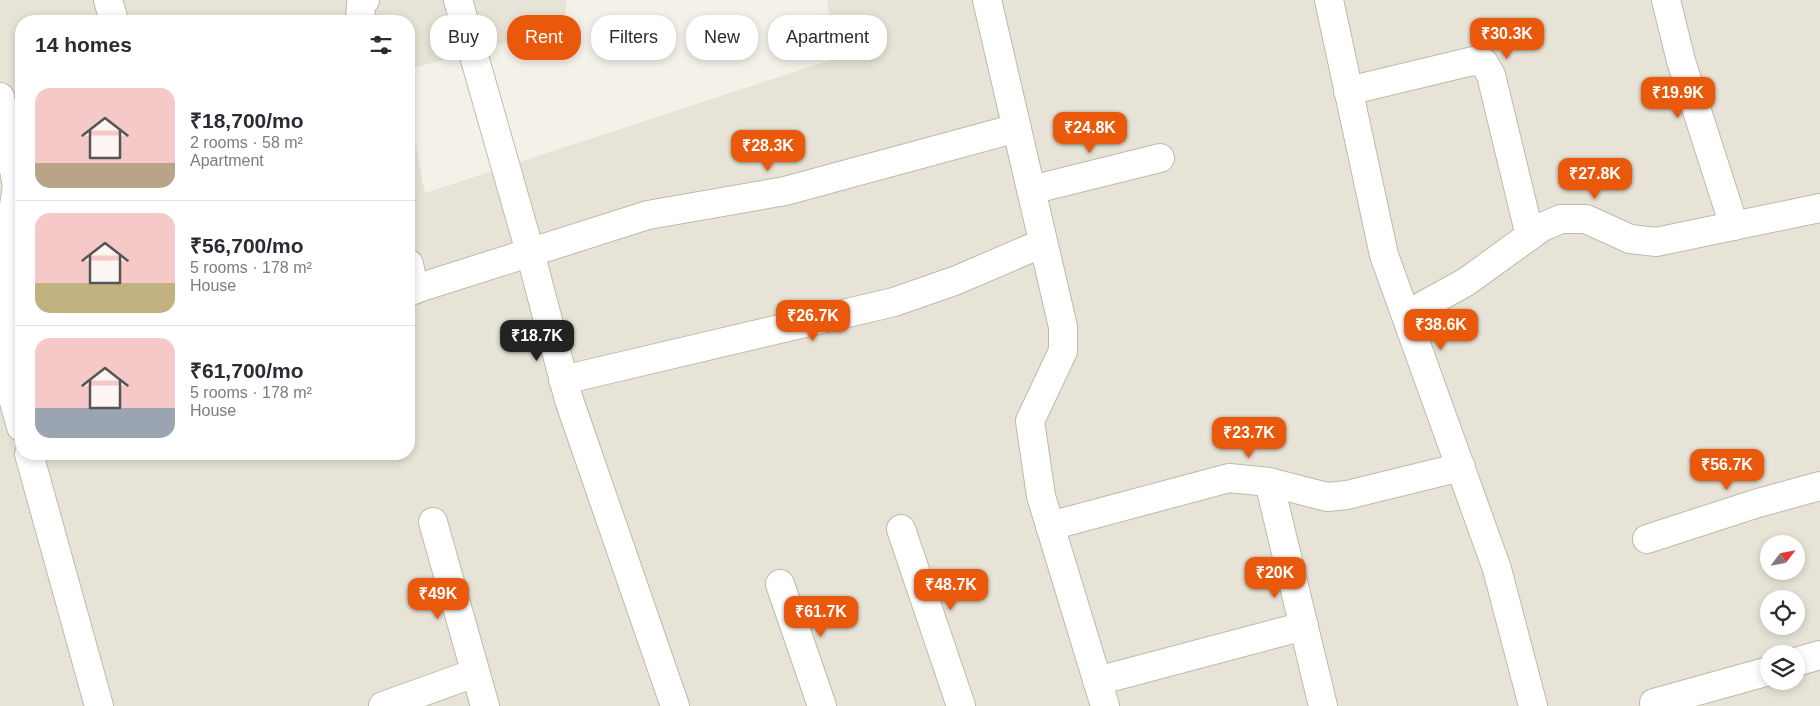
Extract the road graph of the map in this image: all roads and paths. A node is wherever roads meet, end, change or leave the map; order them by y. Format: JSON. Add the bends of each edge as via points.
{"nodes":[{"id":1,"x":108,"y":0,"type":"edge"},
{"id":2,"x":365,"y":0,"type":"edge"},
{"id":3,"x":458,"y":0,"type":"edge"},
{"id":4,"x":987,"y":0,"type":"edge"},
{"id":5,"x":1329,"y":0,"type":"edge"},
{"id":6,"x":1666,"y":0,"type":"edge"},
{"id":7,"x":112,"y":15,"type":"edge"},
{"id":8,"x":360,"y":15,"type":"edge"},
{"id":9,"x":1348,"y":91,"type":"junction"},
{"id":10,"x":0,"y":100,"type":"edge"},
{"id":11,"x":1017,"y":128,"type":"junction"},
{"id":12,"x":1160,"y":158,"type":"dead end"},
{"id":13,"x":15,"y":176,"type":"edge"},
{"id":14,"x":1031,"y":190,"type":"junction"},
{"id":15,"x":15,"y":199,"type":"edge"},
{"id":16,"x":1820,"y":208,"type":"edge"},
{"id":17,"x":1734,"y":226,"type":"junction"},
{"id":18,"x":1530,"y":236,"type":"junction"},
{"id":19,"x":1043,"y":243,"type":"junction"},
{"id":20,"x":530,"y":252,"type":"junction"},
{"id":21,"x":415,"y":281,"type":"edge"},
{"id":22,"x":1406,"y":315,"type":"junction"},
{"id":23,"x":12,"y":324,"type":"edge"},
{"id":24,"x":5,"y":369,"type":"edge"},
{"id":25,"x":563,"y":380,"type":"junction"},
{"id":26,"x":15,"y":406,"type":"edge"},
{"id":27,"x":31,"y":460,"type":"edge"},
{"id":28,"x":1461,"y":467,"type":"junction"},
{"id":29,"x":1269,"y":482,"type":"junction"},
{"id":30,"x":1820,"y":486,"type":"edge"},
{"id":31,"x":433,"y":522,"type":"dead end"},
{"id":32,"x":1050,"y":526,"type":"junction"},
{"id":33,"x":901,"y":528,"type":"dead end"},
{"id":34,"x":1646,"y":539,"type":"dead end"},
{"id":35,"x":780,"y":584,"type":"dead end"},
{"id":36,"x":1304,"y":626,"type":"junction"},
{"id":37,"x":1820,"y":656,"type":"edge"},
{"id":38,"x":1805,"y":660,"type":"edge"},
{"id":39,"x":475,"y":673,"type":"junction"},
{"id":40,"x":1760,"y":673,"type":"edge"},
{"id":41,"x":1101,"y":693,"type":"edge"},
{"id":42,"x":1654,"y":703,"type":"dead end"},
{"id":43,"x":99,"y":706,"type":"edge"},
{"id":44,"x":383,"y":706,"type":"edge"},
{"id":45,"x":485,"y":706,"type":"edge"},
{"id":46,"x":675,"y":706,"type":"edge"},
{"id":47,"x":822,"y":706,"type":"edge"},
{"id":48,"x":960,"y":706,"type":"edge"},
{"id":49,"x":1323,"y":706,"type":"edge"},
{"id":50,"x":1533,"y":706,"type":"edge"}],
"edges":[{"from":1,"to":7,"type":"street"},
{"from":2,"to":8,"type":"street","via":[[361,4]]},
{"from":3,"to":20,"type":"street"},
{"from":4,"to":11,"type":"street"},
{"from":5,"to":9,"type":"street"},
{"from":6,"to":17,"type":"street","via":[[1681,61]]},
{"from":9,"to":18,"type":"street","via":[[1473,61],[1484,63],[1491,75]]},
{"from":9,"to":22,"type":"street","via":[[1384,255]]},
{"from":10,"to":13,"type":"street"},
{"from":11,"to":14,"type":"street"},
{"from":11,"to":20,"type":"street","via":[[785,191],[648,215]]},
{"from":12,"to":14,"type":"street"},
{"from":14,"to":19,"type":"street"},
{"from":15,"to":23,"type":"street","via":[[2,243]]},
{"from":16,"to":17,"type":"street"},
{"from":17,"to":18,"type":"street","via":[[1656,242],[1630,239],[1586,219],[1561,219],[1542,226]]},
{"from":18,"to":22,"type":"street","via":[[1466,282]]},
{"from":19,"to":25,"type":"street","via":[[894,302]]},
{"from":19,"to":32,"type":"street","via":[[1063,327],[1063,351],[1030,421],[1041,496]]},
{"from":20,"to":21,"type":"street"},
{"from":20,"to":25,"type":"street"},
{"from":22,"to":28,"type":"street"},
{"from":23,"to":24,"type":"street"},
{"from":24,"to":26,"type":"street"},
{"from":25,"to":46,"type":"street"},
{"from":27,"to":43,"type":"street"},
{"from":28,"to":29,"type":"street","via":[[1327,497]]},
{"from":28,"to":50,"type":"street","via":[[1497,569]]},
{"from":29,"to":32,"type":"street","via":[[1228,478]]},
{"from":29,"to":36,"type":"street"},
{"from":30,"to":34,"type":"street"},
{"from":31,"to":39,"type":"street"},
{"from":32,"to":41,"type":"street"},
{"from":33,"to":48,"type":"street"},
{"from":35,"to":47,"type":"street"},
{"from":36,"to":41,"type":"street"},
{"from":36,"to":49,"type":"street"},
{"from":37,"to":38,"type":"street"},
{"from":39,"to":44,"type":"street"},
{"from":39,"to":45,"type":"street"},
{"from":40,"to":42,"type":"street"}]}
